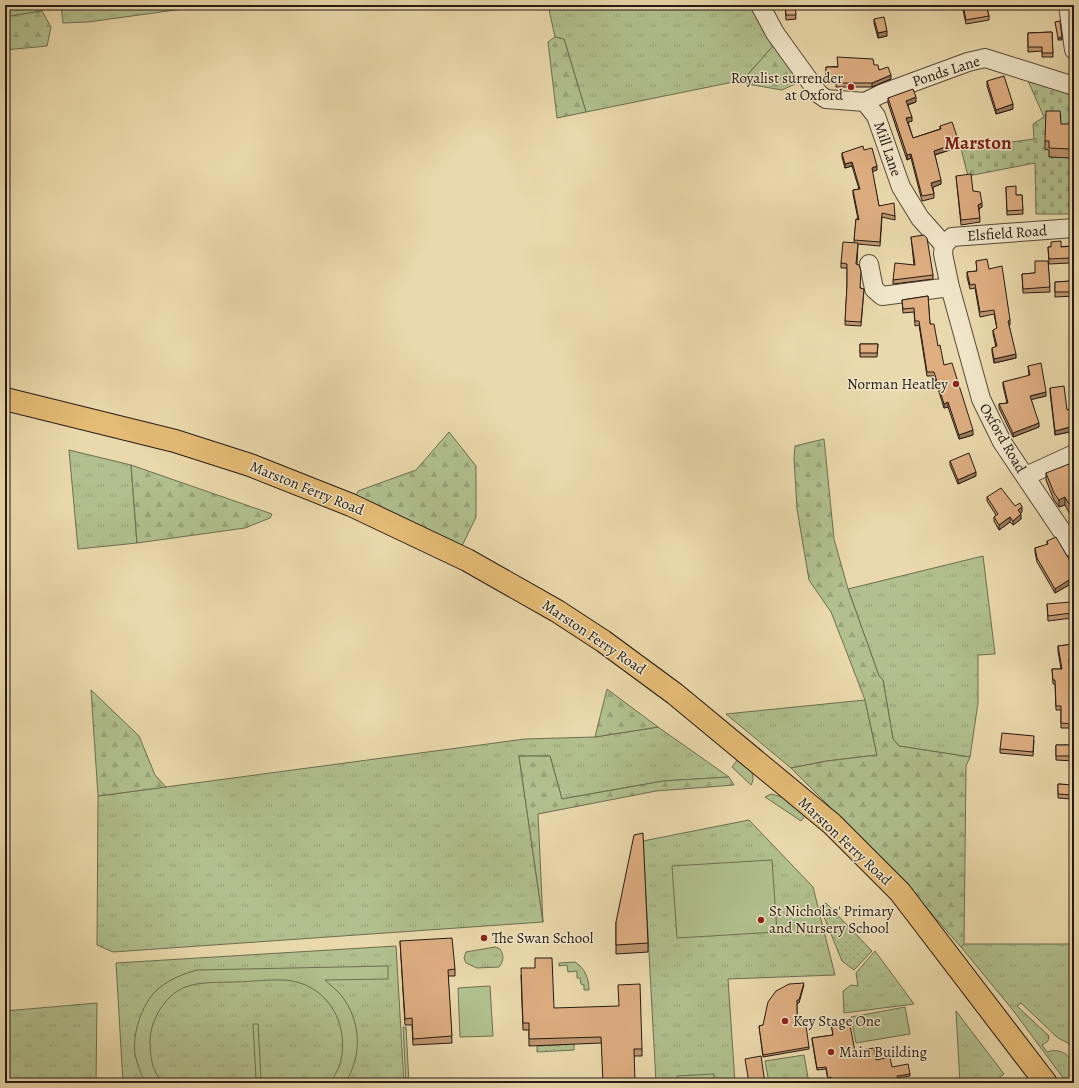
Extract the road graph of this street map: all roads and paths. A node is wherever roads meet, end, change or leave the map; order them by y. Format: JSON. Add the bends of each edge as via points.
{"nodes":[{"id":1,"x":760,"y":5,"type":"edge"},
{"id":2,"x":1068,"y":5,"type":"edge"},
{"id":3,"x":1074,"y":50,"type":"edge"},
{"id":4,"x":1074,"y":86,"type":"edge"},
{"id":5,"x":865,"y":102,"type":"junction"},
{"id":6,"x":1074,"y":228,"type":"edge"},
{"id":7,"x":944,"y":245,"type":"junction"},
{"id":8,"x":869,"y":264,"type":"dead end"},
{"id":9,"x":950,"y":287,"type":"junction"},
{"id":10,"x":5,"y":399,"type":"edge"},
{"id":11,"x":1074,"y":454,"type":"edge"},
{"id":12,"x":1026,"y":476,"type":"junction"},
{"id":13,"x":1074,"y":549,"type":"edge"},
{"id":14,"x":1046,"y":1083,"type":"edge"}],
"edges":[{"from":1,"to":5,"type":"street","via":[[775,33],[818,94],[826,99]]},
{"from":2,"to":3,"type":"street"},
{"from":4,"to":5,"type":"street","name":"Ponds Lane","via":[[985,58],[968,62]]},
{"from":5,"to":7,"type":"street","name":"Mill Lane","via":[[876,116],[901,187],[920,218]]},
{"from":6,"to":7,"type":"street","name":"Elsfield Road","via":[[952,237]]},
{"from":7,"to":9,"type":"street","name":"Oxford Road","via":[[943,254]]},
{"from":8,"to":9,"type":"street","via":[[874,289],[882,296]]},
{"from":9,"to":12,"type":"street","name":"Oxford Road","via":[[981,399],[1002,442]]},
{"from":10,"to":14,"type":"main road","name":"Marston Ferry Road","via":[[175,441],[257,468],[351,505],[501,578],[603,641],[675,694],[832,824],[900,892]]},
{"from":11,"to":12,"type":"street"},
{"from":12,"to":13,"type":"street","name":"Oxford Road"}]}
